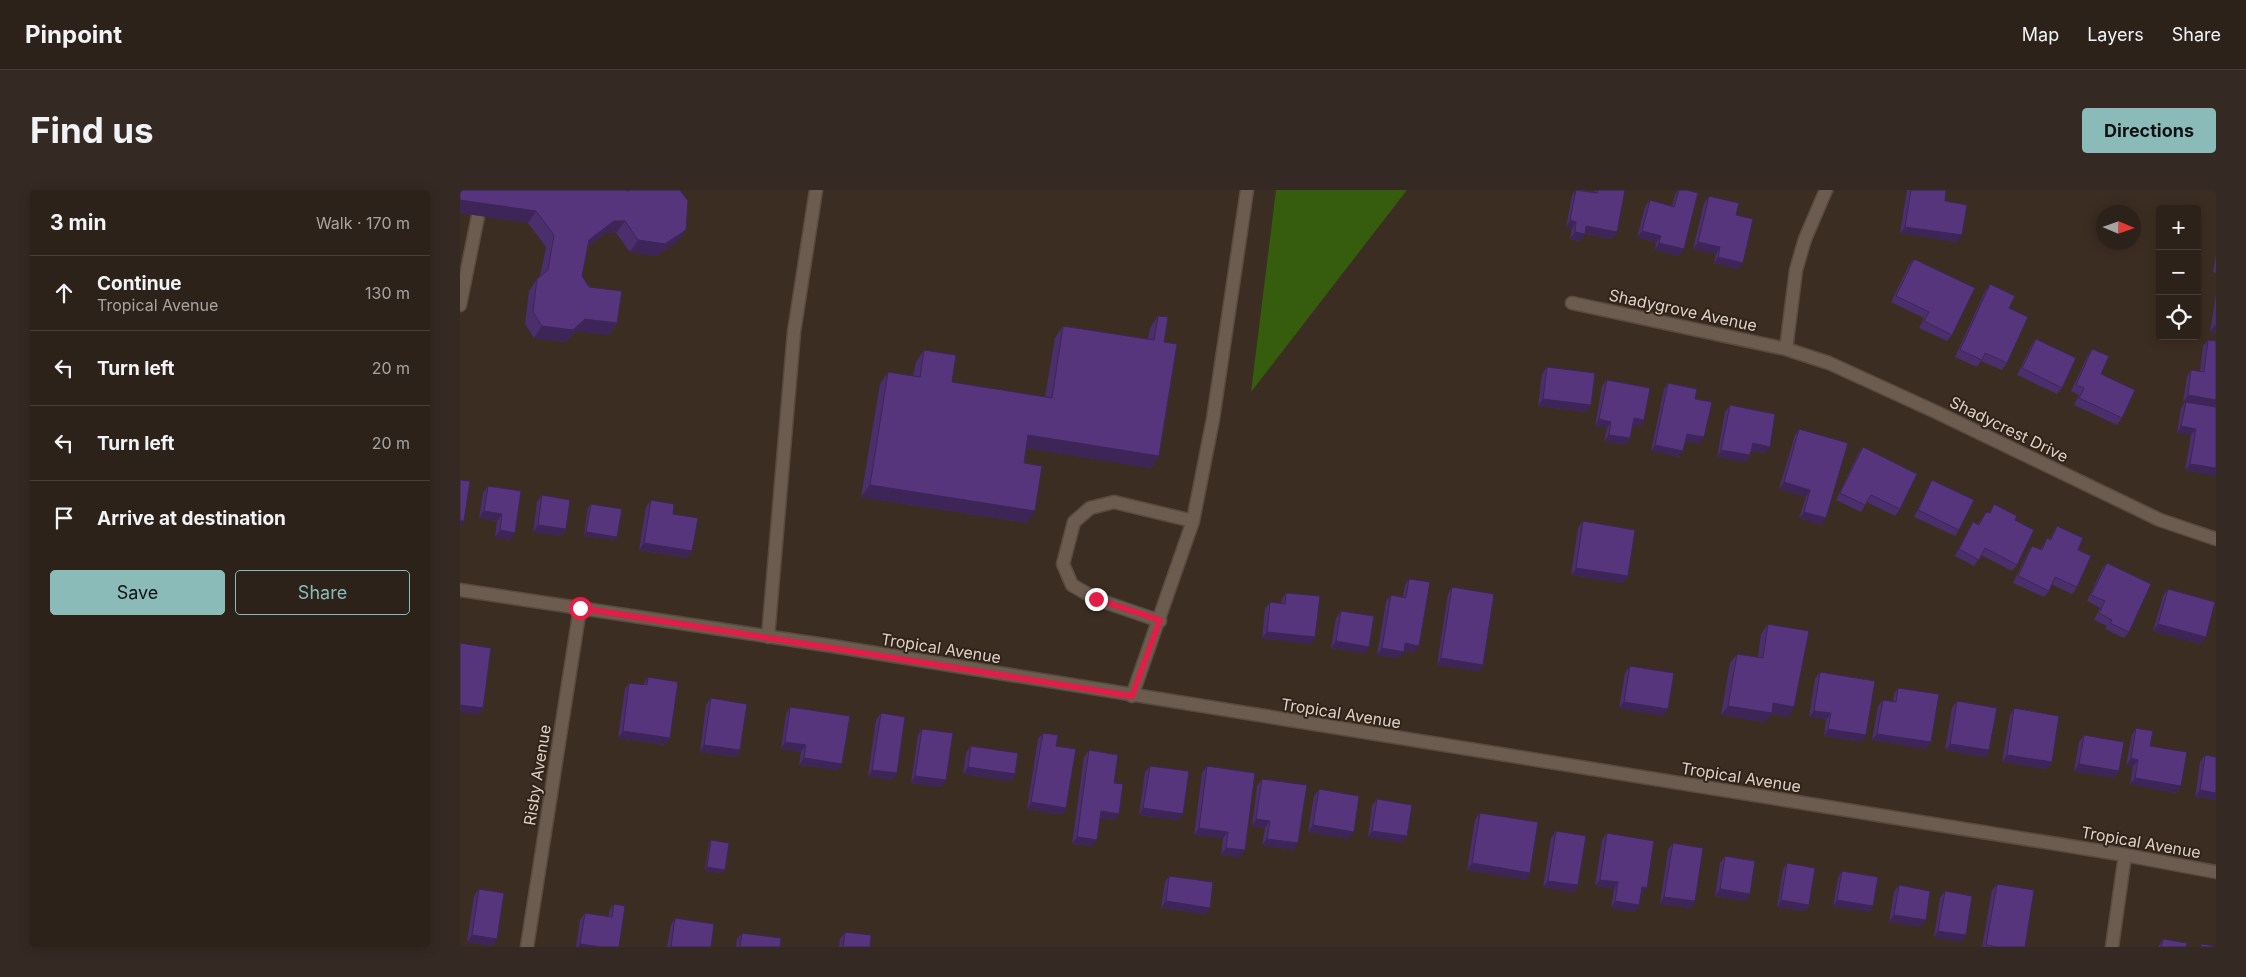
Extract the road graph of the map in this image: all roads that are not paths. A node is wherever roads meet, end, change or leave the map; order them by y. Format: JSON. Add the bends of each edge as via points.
{"nodes":[{"id":1,"x":816,"y":190,"type":"edge"},
{"id":2,"x":1247,"y":190,"type":"edge"},
{"id":3,"x":1826,"y":190,"type":"edge"},
{"id":4,"x":478,"y":216,"type":"edge"},
{"id":5,"x":1572,"y":303,"type":"dead end"},
{"id":6,"x":460,"y":305,"type":"edge"},
{"id":7,"x":1786,"y":349,"type":"junction"},
{"id":8,"x":1193,"y":521,"type":"junction"},
{"id":9,"x":2216,"y":539,"type":"edge"},
{"id":10,"x":460,"y":590,"type":"edge"},
{"id":11,"x":580,"y":608,"type":"junction"},
{"id":12,"x":1160,"y":620,"type":"junction"},
{"id":13,"x":768,"y":637,"type":"junction"},
{"id":14,"x":1132,"y":696,"type":"junction"},
{"id":15,"x":2125,"y":855,"type":"junction"},
{"id":16,"x":2216,"y":872,"type":"edge"},
{"id":17,"x":527,"y":947,"type":"edge"},
{"id":18,"x":2112,"y":947,"type":"edge"}],
"edges":[{"from":1,"to":13,"type":"street","via":[[794,332]]},
{"from":2,"to":8,"type":"street","via":[[1213,418]]},
{"from":3,"to":7,"type":"street","via":[[1796,270]]},
{"from":4,"to":6,"type":"street"},
{"from":5,"to":7,"type":"street","name":"Shadygrove Avenue"},
{"from":7,"to":9,"type":"street","name":"Shadycrest Drive","via":[[1829,364],[1936,412],[2160,520]]},
{"from":8,"to":12,"type":"street"},
{"from":8,"to":12,"type":"street","via":[[1114,502],[1090,508],[1074,522],[1063,564],[1072,585],[1096,599]]},
{"from":10,"to":11,"type":"street","name":"Tropical Avenue"},
{"from":11,"to":13,"type":"street","name":"Tropical Avenue"},
{"from":11,"to":17,"type":"street","name":"Risby Avenue"},
{"from":12,"to":14,"type":"street"},
{"from":13,"to":14,"type":"street","name":"Tropical Avenue"},
{"from":14,"to":15,"type":"street","name":"Tropical Avenue"},
{"from":15,"to":16,"type":"street","name":"Tropical Avenue"},
{"from":15,"to":18,"type":"street"}]}
